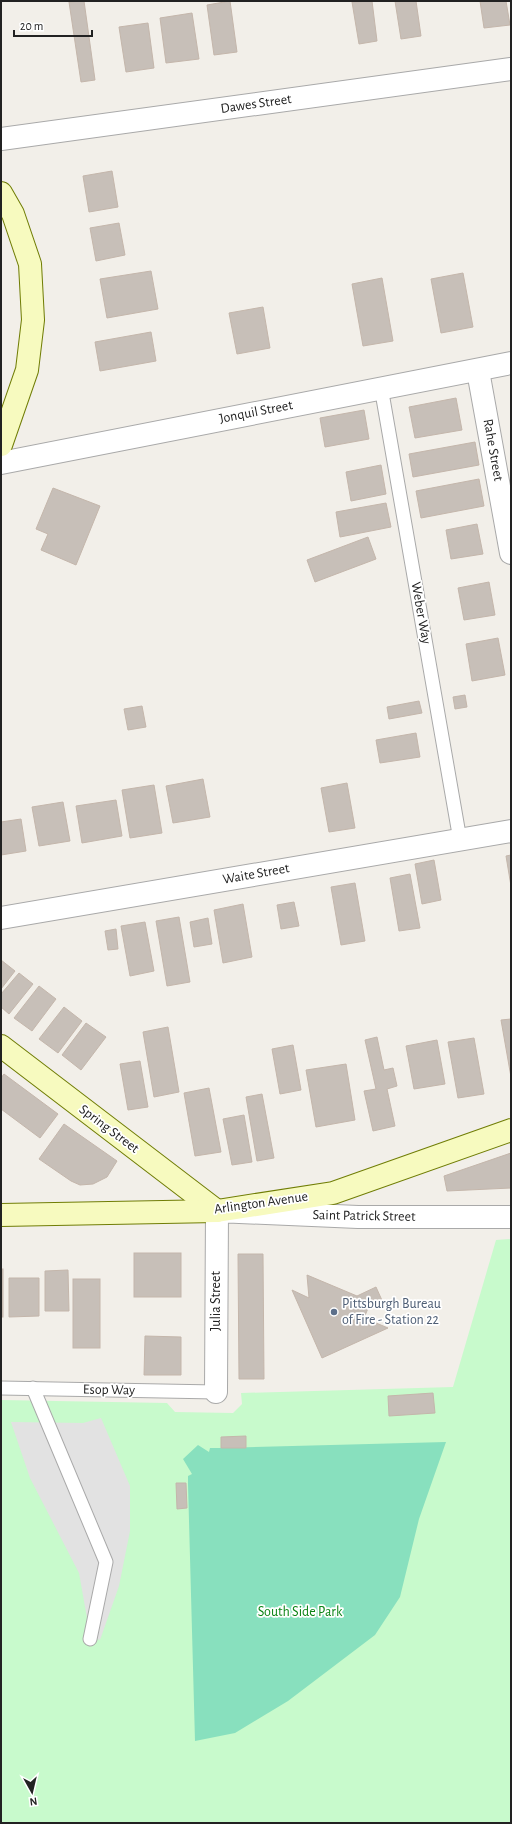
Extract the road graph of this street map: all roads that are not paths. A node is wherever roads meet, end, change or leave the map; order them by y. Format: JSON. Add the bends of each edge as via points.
{"nodes":[{"id":1,"x":511,"y":68,"type":"edge"},
{"id":2,"x":1,"y":139,"type":"edge"},
{"id":3,"x":1,"y":193,"type":"edge"},
{"id":4,"x":511,"y":363,"type":"edge"},
{"id":5,"x":478,"y":371,"type":"junction"},
{"id":6,"x":381,"y":387,"type":"junction"},
{"id":7,"x":1,"y":445,"type":"edge"},
{"id":8,"x":1,"y":463,"type":"edge"},
{"id":9,"x":511,"y":553,"type":"edge"},
{"id":10,"x":511,"y":831,"type":"edge"},
{"id":11,"x":460,"y":840,"type":"junction"},
{"id":12,"x":1,"y":918,"type":"edge"},
{"id":13,"x":1,"y":1046,"type":"edge"},
{"id":14,"x":511,"y":1130,"type":"edge"},
{"id":15,"x":217,"y":1211,"type":"junction"},
{"id":16,"x":1,"y":1215,"type":"edge"},
{"id":17,"x":511,"y":1217,"type":"edge"},
{"id":18,"x":1,"y":1388,"type":"edge"},
{"id":19,"x":33,"y":1388,"type":"junction"},
{"id":20,"x":216,"y":1392,"type":"joint"},
{"id":21,"x":90,"y":1639,"type":"dead end"}],
"edges":[{"from":1,"to":2,"type":"street","name":"Dawes Street"},
{"from":3,"to":7,"type":"street","via":[[13,214],[30,264],[33,320],[27,370]]},
{"from":4,"to":5,"type":"street","name":"Jonquil Street"},
{"from":5,"to":6,"type":"street","name":"Jonquil Street"},
{"from":5,"to":9,"type":"street","name":"Rahe Street"},
{"from":6,"to":8,"type":"street","name":"Jonquil Street"},
{"from":6,"to":11,"type":"lane","name":"Weber Way"},
{"from":10,"to":11,"type":"street","name":"Waite Street"},
{"from":11,"to":12,"type":"street","name":"Waite Street"},
{"from":13,"to":15,"type":"street","name":"Spring Street"},
{"from":14,"to":15,"type":"street","name":"Arlington Avenue","via":[[333,1193]]},
{"from":15,"to":16,"type":"street","name":"Arlington Avenue"},
{"from":15,"to":17,"type":"street","name":"Saint Patrick Street","via":[[358,1217]]},
{"from":15,"to":20,"type":"street","name":"Julia Street"},
{"from":18,"to":19,"type":"lane","name":"Esop Way"},
{"from":19,"to":20,"type":"lane","name":"Esop Way"},
{"from":19,"to":21,"type":"lane","via":[[106,1562]]}]}
